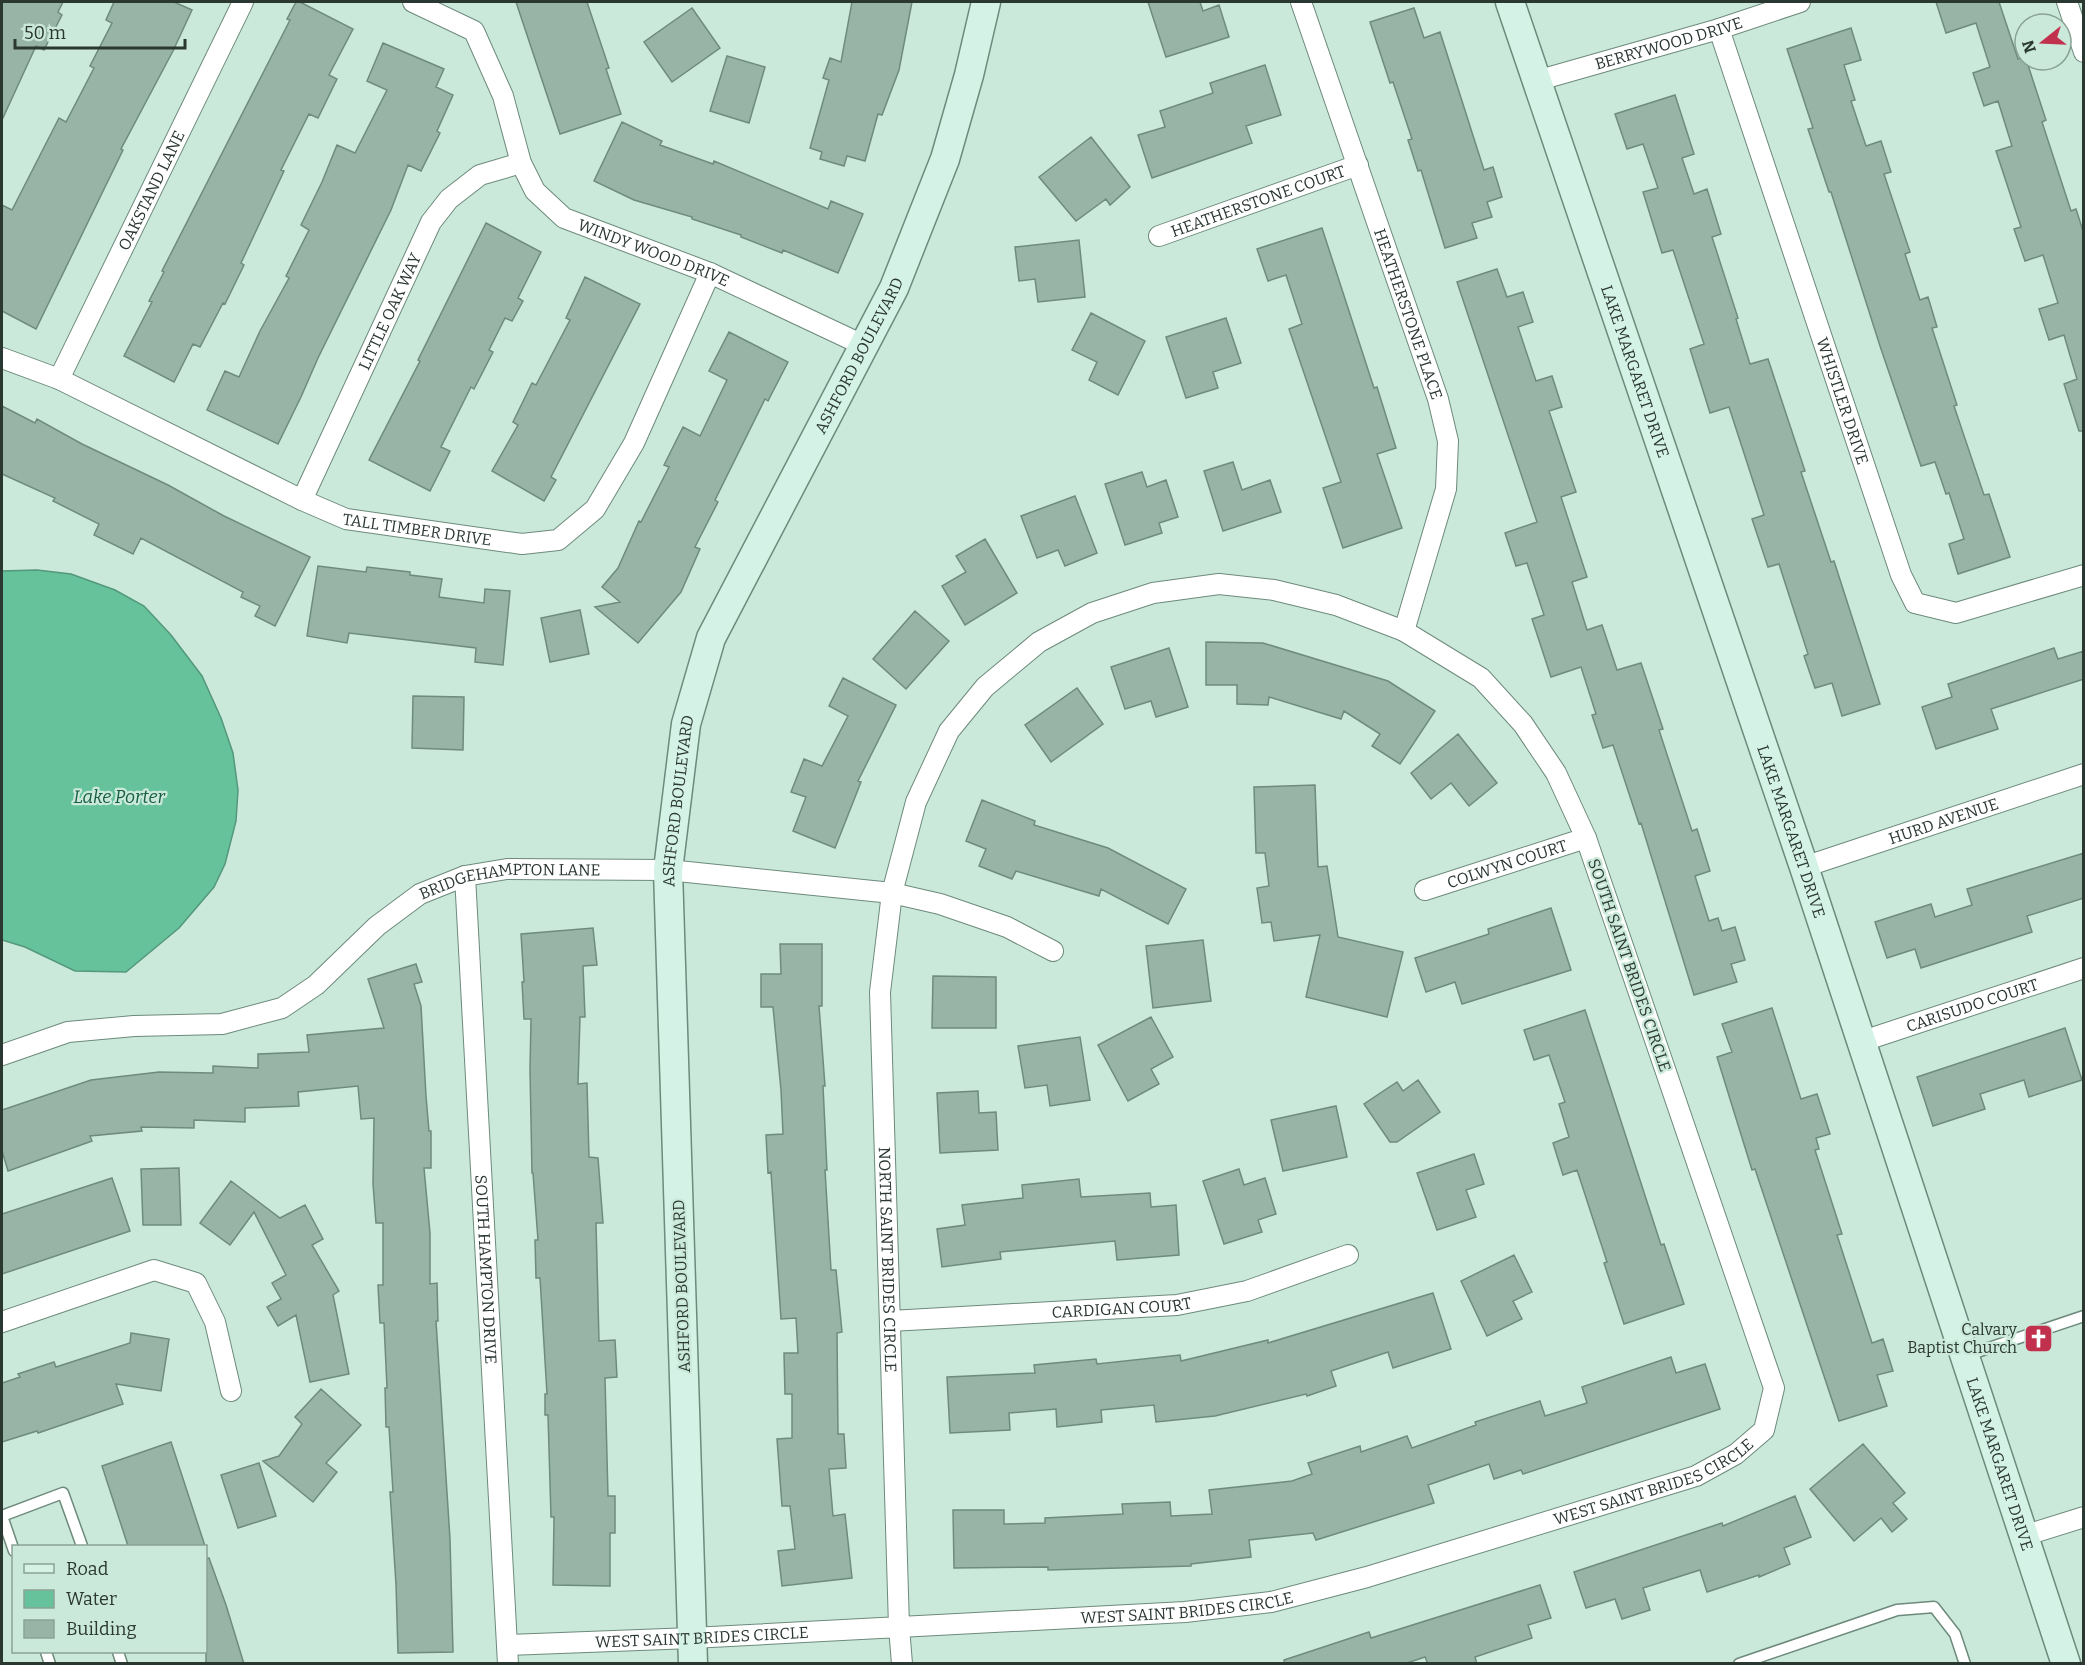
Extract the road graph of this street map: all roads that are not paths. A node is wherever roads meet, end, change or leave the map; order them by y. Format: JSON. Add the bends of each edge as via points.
{"nodes":[{"id":1,"x":243,"y":2,"type":"edge"},
{"id":2,"x":413,"y":2,"type":"edge"},
{"id":3,"x":986,"y":2,"type":"edge"},
{"id":4,"x":1301,"y":2,"type":"edge"},
{"id":5,"x":1510,"y":2,"type":"edge"},
{"id":6,"x":1800,"y":2,"type":"edge"},
{"id":7,"x":2067,"y":2,"type":"edge"},
{"id":8,"x":1719,"y":29,"type":"junction"},
{"id":9,"x":2084,"y":52,"type":"edge"},
{"id":10,"x":1536,"y":81,"type":"junction"},
{"id":11,"x":521,"y":163,"type":"junction"},
{"id":12,"x":1358,"y":165,"type":"junction"},
{"id":13,"x":1159,"y":236,"type":"dead end"},
{"id":14,"x":710,"y":273,"type":"junction"},
{"id":15,"x":865,"y":346,"type":"junction"},
{"id":16,"x":2,"y":358,"type":"edge"},
{"id":17,"x":59,"y":379,"type":"junction"},
{"id":18,"x":302,"y":500,"type":"junction"},
{"id":19,"x":2084,"y":575,"type":"edge"},
{"id":20,"x":1404,"y":631,"type":"junction"},
{"id":21,"x":2084,"y":774,"type":"edge"},
{"id":22,"x":1586,"y":838,"type":"junction"},
{"id":23,"x":1804,"y":867,"type":"junction"},
{"id":24,"x":668,"y":870,"type":"junction"},
{"id":25,"x":465,"y":876,"type":"junction"},
{"id":26,"x":1425,"y":890,"type":"dead end"},
{"id":27,"x":892,"y":893,"type":"junction"},
{"id":28,"x":1053,"y":951,"type":"dead end"},
{"id":29,"x":2084,"y":968,"type":"edge"},
{"id":30,"x":1860,"y":1041,"type":"junction"},
{"id":31,"x":2,"y":1055,"type":"edge"},
{"id":32,"x":1348,"y":1255,"type":"dead end"},
{"id":33,"x":2084,"y":1316,"type":"edge"},
{"id":34,"x":890,"y":1321,"type":"junction"},
{"id":35,"x":2,"y":1322,"type":"edge"},
{"id":36,"x":1965,"y":1356,"type":"junction"},
{"id":37,"x":1765,"y":1361,"type":"joint"},
{"id":38,"x":231,"y":1391,"type":"dead end"},
{"id":39,"x":2084,"y":1517,"type":"edge"},
{"id":40,"x":2023,"y":1536,"type":"junction"},
{"id":41,"x":12,"y":1545,"type":"edge"},
{"id":42,"x":82,"y":1545,"type":"edge"},
{"id":43,"x":899,"y":1628,"type":"junction"},
{"id":44,"x":692,"y":1651,"type":"edge"},
{"id":45,"x":507,"y":1654,"type":"edge"},
{"id":46,"x":902,"y":1664,"type":"edge"},
{"id":47,"x":1739,"y":1664,"type":"edge"},
{"id":48,"x":1965,"y":1664,"type":"edge"},
{"id":49,"x":2066,"y":1664,"type":"edge"}],
"edges":[{"from":1,"to":17,"type":"street","name":"OAKSTAND LANE"},
{"from":2,"to":11,"type":"street","name":"WINDY WOOD DRIVE","via":[[474,31],[503,96]]},
{"from":3,"to":15,"type":"street","name":"ASHFORD BOULEVARD","via":[[945,159],[894,288]]},
{"from":4,"to":12,"type":"street","name":"HEATHERSTONE PLACE"},
{"from":5,"to":10,"type":"street","name":"LAKE MARGARET DRIVE"},
{"from":6,"to":8,"type":"street","name":"BERRYWOOD DRIVE"},
{"from":7,"to":9,"type":"street"},
{"from":8,"to":10,"type":"street","name":"BERRYWOOD DRIVE"},
{"from":8,"to":19,"type":"street","name":"WHISTLER DRIVE","via":[[1901,574],[1915,603],[1956,613]]},
{"from":10,"to":23,"type":"street","name":"LAKE MARGARET DRIVE"},
{"from":11,"to":14,"type":"street","name":"WINDY WOOD DRIVE","via":[[535,191],[564,218]]},
{"from":11,"to":18,"type":"street","name":"LITTLE OAK WAY","via":[[480,175],[449,199],[431,222]]},
{"from":12,"to":13,"type":"street","name":"HEATHERSTONE COURT"},
{"from":12,"to":20,"type":"street","name":"HEATHERSTONE PLACE","via":[[1438,399],[1448,441],[1446,489]]},
{"from":14,"to":15,"type":"street","name":"WINDY WOOD DRIVE"},
{"from":14,"to":18,"type":"street","name":"TALL TIMBER DRIVE","via":[[634,443],[595,509],[558,540],[522,544],[346,519]]},
{"from":15,"to":24,"type":"street","name":"ASHFORD BOULEVARD","via":[[711,638],[686,724]]},
{"from":16,"to":17,"type":"street","name":"TALL TIMBER DRIVE"},
{"from":17,"to":18,"type":"street","name":"TALL TIMBER DRIVE"},
{"from":20,"to":22,"type":"street","name":"SOUTH SAINT BRIDES CIRCLE","via":[[1481,678],[1522,724],[1556,773]]},
{"from":20,"to":27,"type":"street","name":"SOUTH SAINT BRIDES CIRCLE","via":[[1336,605],[1274,590],[1219,584],[1154,593],[1092,613],[1039,642],[985,687],[949,731],[916,802]]},
{"from":21,"to":23,"type":"street","name":"HURD AVENUE"},
{"from":22,"to":26,"type":"street","name":"COLWYN COURT"},
{"from":22,"to":37,"type":"street","name":"SOUTH SAINT BRIDES CIRCLE"},
{"from":23,"to":30,"type":"street","name":"LAKE MARGARET DRIVE"},
{"from":24,"to":25,"type":"street","name":"BRIDGEHAMPTON LANE","via":[[507,869]]},
{"from":24,"to":27,"type":"street","name":"BRIDGEHAMPTON LANE"},
{"from":24,"to":44,"type":"street","name":"ASHFORD BOULEVARD"},
{"from":25,"to":31,"type":"street","name":"BRIDGEHAMPTON LANE","via":[[420,894],[377,926],[316,985],[282,1008],[222,1024],[68,1032]]},
{"from":25,"to":45,"type":"street","name":"SOUTH HAMPTON DRIVE"},
{"from":27,"to":28,"type":"street","name":"BRIDGEHAMPTON LANE","via":[[940,904],[1007,927]]},
{"from":27,"to":34,"type":"street","name":"NORTH SAINT BRIDES CIRCLE","via":[[879,992]]},
{"from":29,"to":30,"type":"street","name":"CARISUDO COURT"},
{"from":30,"to":36,"type":"street","name":"LAKE MARGARET DRIVE"},
{"from":32,"to":34,"type":"street","name":"CARDIGAN COURT","via":[[1247,1291],[1177,1305]]},
{"from":33,"to":36,"type":"lane"},
{"from":34,"to":43,"type":"street","name":"NORTH SAINT BRIDES CIRCLE"},
{"from":35,"to":38,"type":"street","via":[[154,1270],[196,1283],[215,1322]]},
{"from":36,"to":40,"type":"street","name":"LAKE MARGARET DRIVE"},
{"from":37,"to":43,"type":"street","name":"WEST SAINT BRIDES CIRCLE","via":[[1774,1388],[1764,1430],[1736,1454],[1696,1476],[1366,1577],[1271,1602],[1185,1612]]},
{"from":39,"to":40,"type":"street"},
{"from":40,"to":49,"type":"street","name":"LAKE MARGARET DRIVE"},
{"from":41,"to":42,"type":"lane","via":[[2,1516],[63,1493]]},
{"from":43,"to":44,"type":"street","name":"WEST SAINT BRIDES CIRCLE"},
{"from":43,"to":46,"type":"street","name":"NORTH SAINT BRIDES CIRCLE"},
{"from":44,"to":45,"type":"street","name":"WEST SAINT BRIDES CIRCLE"},
{"from":47,"to":48,"type":"lane","via":[[1897,1611],[1934,1607],[1955,1634]]}]}
